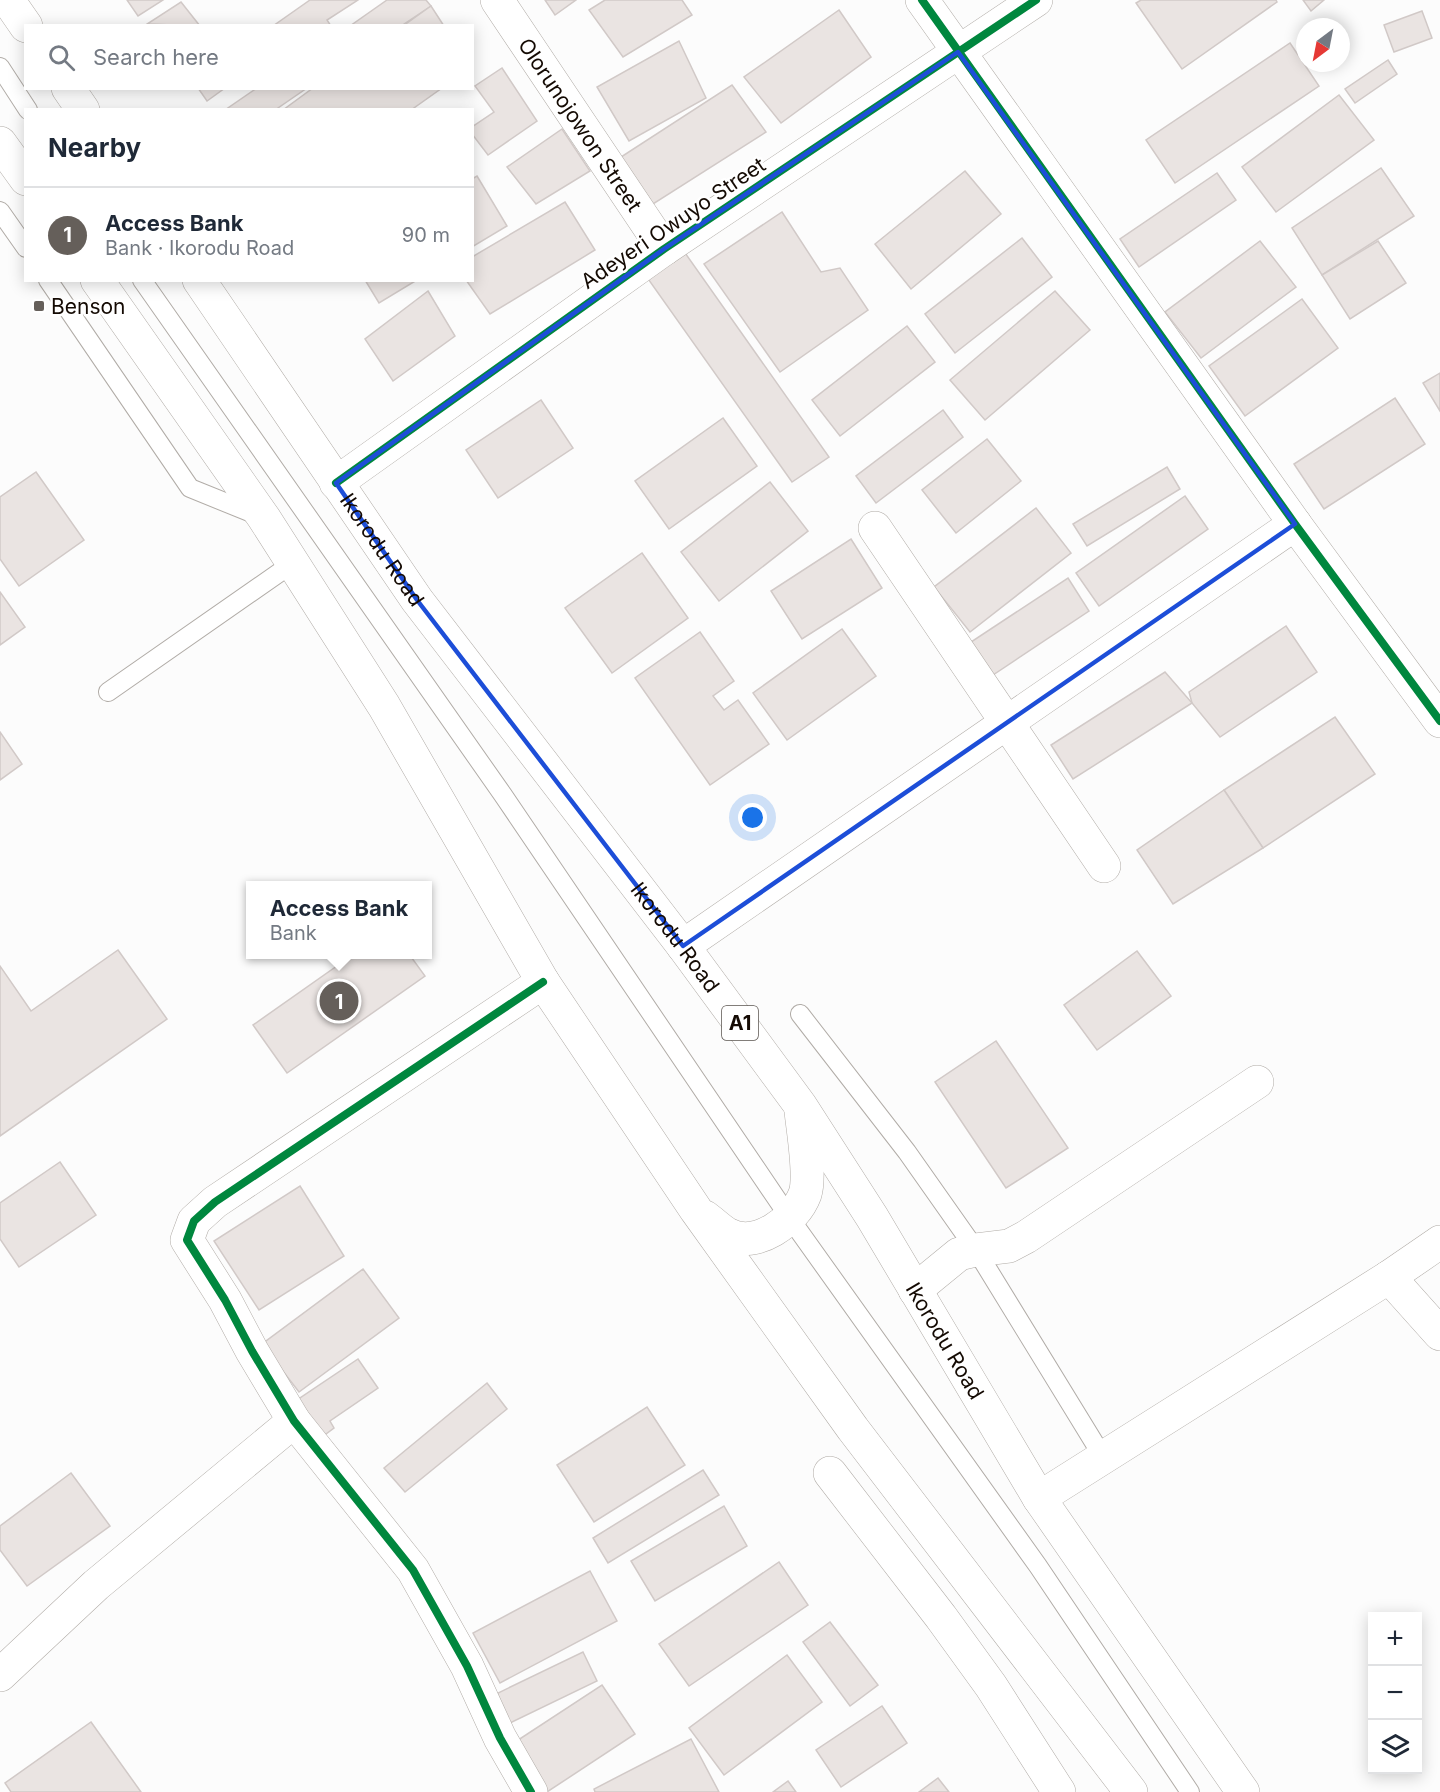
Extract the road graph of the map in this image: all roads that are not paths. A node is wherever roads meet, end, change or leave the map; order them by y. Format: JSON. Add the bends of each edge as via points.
{"nodes":[{"id":1,"x":8,"y":0,"type":"edge"},
{"id":2,"x":497,"y":0,"type":"edge"},
{"id":3,"x":922,"y":0,"type":"edge"},
{"id":4,"x":1036,"y":0,"type":"edge"},
{"id":5,"x":25,"y":24,"type":"edge"},
{"id":6,"x":958,"y":52,"type":"junction"},
{"id":7,"x":0,"y":67,"type":"edge"},
{"id":8,"x":69,"y":90,"type":"edge"},
{"id":9,"x":27,"y":108,"type":"edge"},
{"id":10,"x":82,"y":108,"type":"edge"},
{"id":11,"x":0,"y":143,"type":"edge"},
{"id":12,"x":24,"y":176,"type":"edge"},
{"id":13,"x":0,"y":211,"type":"edge"},
{"id":14,"x":24,"y":245,"type":"edge"},
{"id":15,"x":664,"y":249,"type":"junction"},
{"id":16,"x":49,"y":282,"type":"edge"},
{"id":17,"x":98,"y":282,"type":"edge"},
{"id":18,"x":143,"y":282,"type":"edge"},
{"id":19,"x":200,"y":282,"type":"edge"},
{"id":20,"x":336,"y":483,"type":"junction"},
{"id":21,"x":264,"y":518,"type":"junction"},
{"id":22,"x":1295,"y":524,"type":"junction"},
{"id":23,"x":875,"y":528,"type":"dead end"},
{"id":24,"x":293,"y":563,"type":"junction"},
{"id":25,"x":108,"y":692,"type":"dead end"},
{"id":26,"x":1006,"y":721,"type":"junction"},
{"id":27,"x":1440,"y":721,"type":"edge"},
{"id":28,"x":1104,"y":866,"type":"dead end"},
{"id":29,"x":683,"y":946,"type":"junction"},
{"id":30,"x":543,"y":982,"type":"junction"},
{"id":31,"x":800,"y":1014,"type":"dead end"},
{"id":32,"x":1257,"y":1082,"type":"dead end"},
{"id":33,"x":800,"y":1105,"type":"junction"},
{"id":34,"x":696,"y":1210,"type":"junction"},
{"id":35,"x":789,"y":1217,"type":"junction"},
{"id":36,"x":1440,"y":1242,"type":"edge"},
{"id":37,"x":976,"y":1250,"type":"junction"},
{"id":38,"x":1389,"y":1277,"type":"junction"},
{"id":39,"x":915,"y":1290,"type":"junction"},
{"id":40,"x":1440,"y":1334,"type":"edge"},
{"id":41,"x":294,"y":1421,"type":"junction"},
{"id":42,"x":1103,"y":1457,"type":"junction"},
{"id":43,"x":830,"y":1473,"type":"dead end"},
{"id":44,"x":1039,"y":1498,"type":"junction"},
{"id":45,"x":0,"y":1675,"type":"edge"},
{"id":46,"x":1127,"y":1791,"type":"edge"},
{"id":47,"x":531,"y":1792,"type":"edge"},
{"id":48,"x":1059,"y":1792,"type":"edge"},
{"id":49,"x":1190,"y":1792,"type":"edge"},
{"id":50,"x":1243,"y":1792,"type":"edge"}],
"edges":[{"from":1,"to":5,"type":"main road"},
{"from":2,"to":15,"type":"main road","name":"Olorunojowon Street"},
{"from":3,"to":6,"type":"main road"},
{"from":4,"to":6,"type":"main road","name":"Adeyeri Owuyo Street"},
{"from":6,"to":15,"type":"main road","name":"Adeyeri Owuyo Street"},
{"from":6,"to":22,"type":"main road"},
{"from":7,"to":9,"type":"lane"},
{"from":8,"to":10,"type":"main road"},
{"from":11,"to":12,"type":"main road"},
{"from":13,"to":14,"type":"lane"},
{"from":15,"to":20,"type":"main road","name":"Adeyeri Owuyo Street"},
{"from":16,"to":21,"type":"lane","via":[[190,488]]},
{"from":17,"to":21,"type":"main road"},
{"from":18,"to":35,"type":"lane","via":[[503,795]]},
{"from":19,"to":20,"type":"main road","name":"Ikorodu Road","number":"A1"},
{"from":20,"to":29,"type":"main road","name":"Ikorodu Road","number":"A1","via":[[417,600]]},
{"from":21,"to":24,"type":"main road"},
{"from":22,"to":26,"type":"main road"},
{"from":22,"to":27,"type":"main road"},
{"from":23,"to":26,"type":"main road"},
{"from":24,"to":25,"type":"lane"},
{"from":24,"to":30,"type":"main road","via":[[384,706]]},
{"from":26,"to":28,"type":"main road"},
{"from":26,"to":29,"type":"main road"},
{"from":29,"to":33,"type":"main road","name":"Ikorodu Road","number":"A1"},
{"from":30,"to":34,"type":"main road"},
{"from":30,"to":41,"type":"main road","via":[[215,1202],[194,1221],[187,1240]]},
{"from":31,"to":37,"type":"lane","via":[[907,1152]]},
{"from":32,"to":37,"type":"main road","via":[[1026,1237],[1009,1246]]},
{"from":33,"to":35,"type":"main road","via":[[806,1193]]},
{"from":33,"to":39,"type":"main road","name":"Ikorodu Road","number":"A1"},
{"from":34,"to":35,"type":"main road","via":[[729,1235],[753,1239]]},
{"from":34,"to":46,"type":"main road","via":[[853,1429]]},
{"from":35,"to":49,"type":"lane","via":[[1038,1566]]},
{"from":36,"to":38,"type":"main road"},
{"from":37,"to":39,"type":"main road","via":[[959,1254]]},
{"from":37,"to":42,"type":"lane"},
{"from":38,"to":40,"type":"main road"},
{"from":38,"to":42,"type":"main road"},
{"from":39,"to":44,"type":"main road","name":"Ikorodu Road","number":"A1"},
{"from":41,"to":45,"type":"main road","via":[[96,1585]]},
{"from":41,"to":47,"type":"main road","via":[[413,1570]]},
{"from":42,"to":44,"type":"main road"},
{"from":43,"to":48,"type":"main road","via":[[991,1686]]},
{"from":44,"to":50,"type":"main road","name":"Ikorodu Road","number":"A1"}]}
